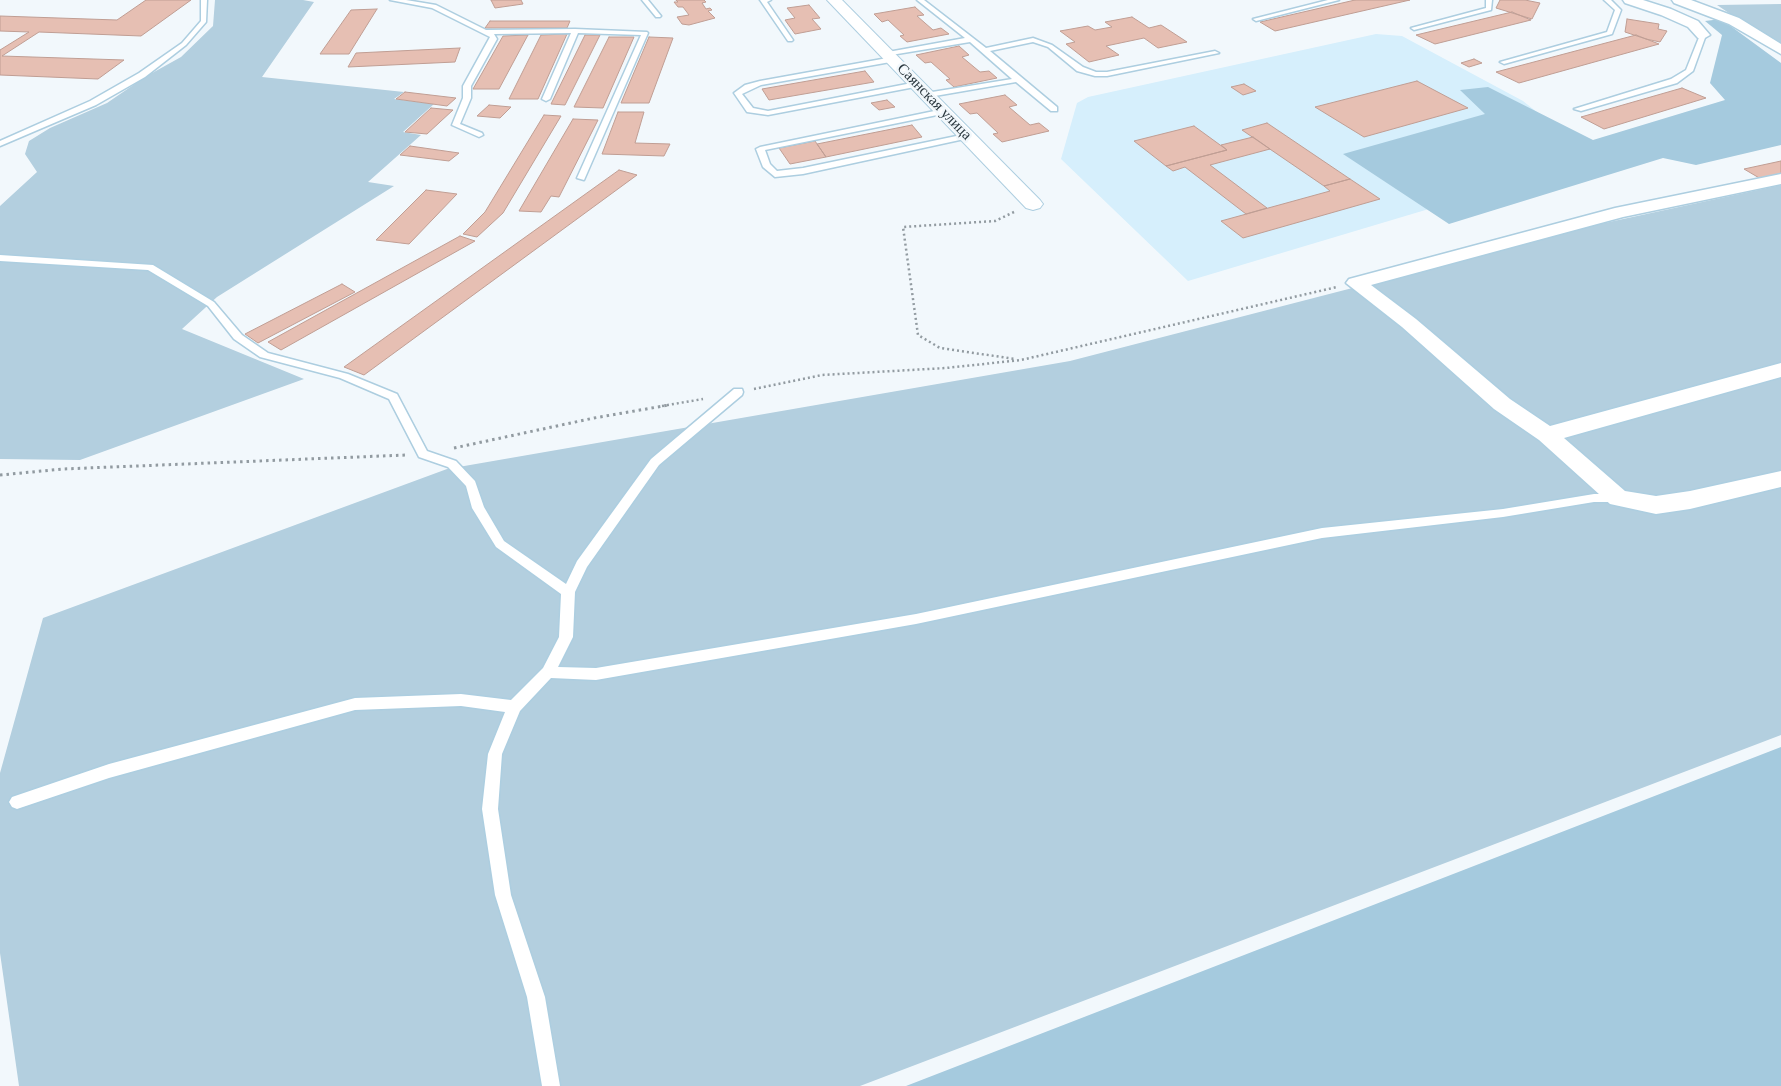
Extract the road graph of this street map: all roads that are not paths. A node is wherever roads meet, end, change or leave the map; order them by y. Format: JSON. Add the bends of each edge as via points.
{"nodes":[{"id":1,"x":204,"y":0,"type":"edge"},
{"id":2,"x":393,"y":0,"type":"edge"},
{"id":3,"x":645,"y":0,"type":"edge"},
{"id":4,"x":768,"y":0,"type":"edge"},
{"id":5,"x":834,"y":0,"type":"edge"},
{"id":6,"x":920,"y":0,"type":"edge"},
{"id":7,"x":1336,"y":0,"type":"edge"},
{"id":8,"x":1489,"y":0,"type":"edge"},
{"id":9,"x":1607,"y":0,"type":"edge"},
{"id":10,"x":1630,"y":0,"type":"edge"},
{"id":11,"x":1678,"y":0,"type":"edge"},
{"id":12,"x":658,"y":16,"type":"dead end"},
{"id":13,"x":1256,"y":19,"type":"dead end"},
{"id":14,"x":1414,"y":28,"type":"dead end"},
{"id":15,"x":575,"y":31,"type":"junction"},
{"id":16,"x":484,"y":32,"type":"junction"},
{"id":17,"x":1703,"y":36,"type":"joint"},
{"id":18,"x":972,"y":39,"type":"junction"},
{"id":19,"x":790,"y":40,"type":"dead end"},
{"id":20,"x":985,"y":50,"type":"junction"},
{"id":21,"x":1781,"y":50,"type":"edge"},
{"id":22,"x":1214,"y":54,"type":"dead end"},
{"id":23,"x":891,"y":56,"type":"junction"},
{"id":24,"x":1504,"y":62,"type":"dead end"},
{"id":25,"x":1018,"y":80,"type":"junction"},
{"id":26,"x":923,"y":89,"type":"junction"},
{"id":27,"x":546,"y":99,"type":"dead end"},
{"id":28,"x":1054,"y":109,"type":"dead end"},
{"id":29,"x":1578,"y":109,"type":"dead end"},
{"id":30,"x":944,"y":110,"type":"junction"},
{"id":31,"x":479,"y":135,"type":"dead end"},
{"id":32,"x":966,"y":136,"type":"junction"},
{"id":33,"x":0,"y":144,"type":"edge"},
{"id":34,"x":581,"y":178,"type":"dead end"},
{"id":35,"x":1781,"y":179,"type":"edge"},
{"id":36,"x":1033,"y":204,"type":"road end"},
{"id":37,"x":0,"y":258,"type":"edge"},
{"id":38,"x":1781,"y":370,"type":"edge"},
{"id":39,"x":738,"y":392,"type":"road end"},
{"id":40,"x":1547,"y":435,"type":"junction"},
{"id":41,"x":1781,"y":479,"type":"edge"},
{"id":42,"x":1618,"y":498,"type":"junction"},
{"id":43,"x":568,"y":592,"type":"junction"},
{"id":44,"x":548,"y":672,"type":"junction"},
{"id":45,"x":514,"y":707,"type":"junction"},
{"id":46,"x":17,"y":802,"type":"dead end"},
{"id":47,"x":551,"y":1086,"type":"edge"}],
"edges":[{"from":1,"to":33,"type":"lane","via":[[204,21],[184,44],[142,75],[93,103]]},
{"from":2,"to":16,"type":"lane","via":[[434,6]]},
{"from":3,"to":12,"type":"lane"},
{"from":4,"to":19,"type":"lane","via":[[763,1]]},
{"from":5,"to":23,"type":"street","name":"Саянская улица"},
{"from":6,"to":18,"type":"lane"},
{"from":7,"to":13,"type":"lane"},
{"from":8,"to":14,"type":"lane","via":[[1489,9]]},
{"from":9,"to":24,"type":"lane","via":[[1618,10],[1610,33]]},
{"from":10,"to":17,"type":"street","via":[[1693,24]]},
{"from":11,"to":21,"type":"street","via":[[1734,21]]},
{"from":15,"to":16,"type":"lane"},
{"from":15,"to":27,"type":"lane"},
{"from":15,"to":34,"type":"lane","via":[[645,33]]},
{"from":16,"to":31,"type":"lane","via":[[494,40],[467,86],[467,98],[456,125]]},
{"from":17,"to":29,"type":"lane","via":[[1689,71],[1674,81]]},
{"from":18,"to":20,"type":"lane"},
{"from":18,"to":23,"type":"lane"},
{"from":20,"to":22,"type":"lane","via":[[1036,40],[1050,46],[1080,69],[1095,74]]},
{"from":20,"to":25,"type":"lane"},
{"from":23,"to":26,"type":"street","name":"Саянская улица"},
{"from":23,"to":26,"type":"lane","via":[[760,83],[738,93],[750,110],[768,113]]},
{"from":25,"to":26,"type":"lane"},
{"from":25,"to":28,"type":"lane"},
{"from":26,"to":30,"type":"street","name":"Саянская улица"},
{"from":30,"to":32,"type":"street","name":"Саянская улица"},
{"from":30,"to":32,"type":"lane","via":[[760,149],[766,165],[775,174],[803,171]]},
{"from":32,"to":36,"type":"street","name":"Саянская улица"},
{"from":35,"to":40,"type":"street","via":[[1621,212],[1356,283],[1502,404]]},
{"from":37,"to":43,"type":"lane","via":[[150,267],[211,304],[238,337],[264,355],[344,376],[393,397],[424,454],[452,464],[471,484],[478,508],[500,544]]},
{"from":38,"to":40,"type":"street"},
{"from":39,"to":43,"type":"lane","via":[[656,462],[582,564]]},
{"from":40,"to":42,"type":"street"},
{"from":41,"to":42,"type":"street","via":[[1656,505]]},
{"from":42,"to":44,"type":"lane","via":[[1594,498],[1503,513],[1322,533],[916,619],[596,674]]},
{"from":43,"to":44,"type":"lane","via":[[566,637]]},
{"from":44,"to":45,"type":"lane"},
{"from":45,"to":46,"type":"lane","via":[[461,700],[355,704],[109,771]]},
{"from":45,"to":47,"type":"lane","via":[[495,754],[490,808],[503,895],[536,997]]}]}
